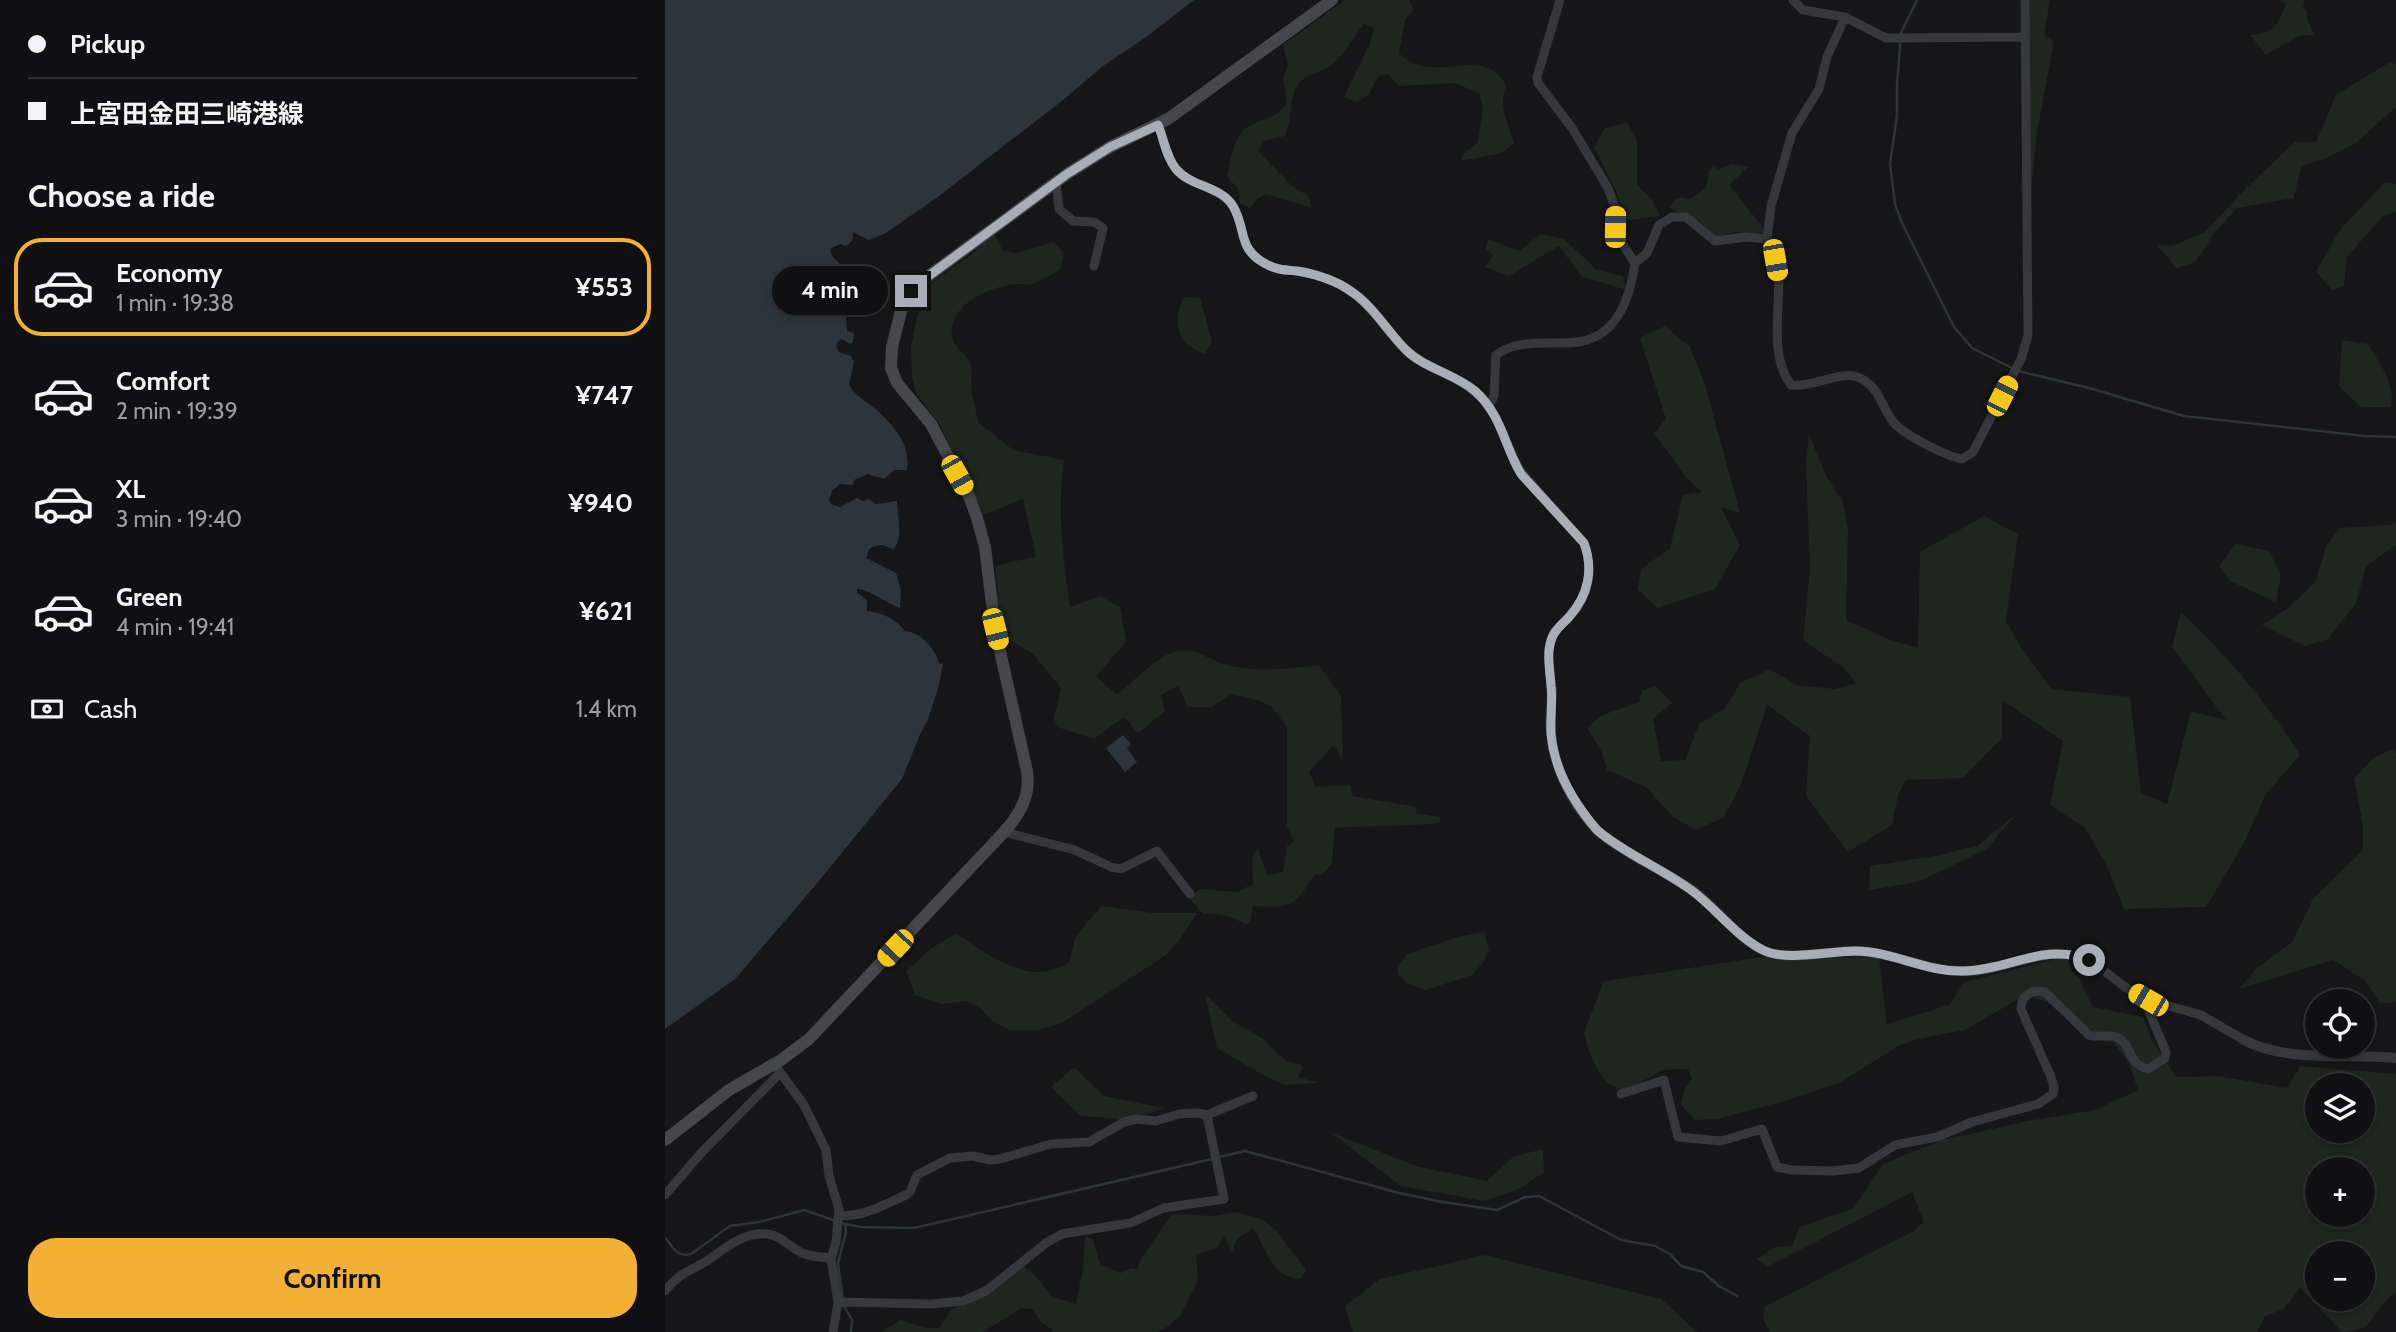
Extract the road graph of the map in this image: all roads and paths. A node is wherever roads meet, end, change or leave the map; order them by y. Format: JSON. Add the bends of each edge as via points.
{"nodes":[{"id":1,"x":1332,"y":0,"type":"edge"},
{"id":2,"x":1560,"y":0,"type":"edge"},
{"id":3,"x":1793,"y":0,"type":"edge"},
{"id":4,"x":2025,"y":0,"type":"edge"},
{"id":5,"x":1845,"y":18,"type":"junction"},
{"id":6,"x":2025,"y":37,"type":"junction"},
{"id":7,"x":1158,"y":125,"type":"junction"},
{"id":8,"x":1056,"y":182,"type":"junction"},
{"id":9,"x":1767,"y":239,"type":"junction"},
{"id":10,"x":1635,"y":263,"type":"junction"},
{"id":11,"x":1094,"y":266,"type":"dead end"},
{"id":12,"x":1489,"y":406,"type":"junction"},
{"id":13,"x":1552,"y":688,"type":"joint"},
{"id":14,"x":1004,"y":832,"type":"junction"},
{"id":15,"x":1190,"y":894,"type":"dead end"},
{"id":16,"x":2089,"y":960,"type":"joint"},
{"id":17,"x":2148,"y":1000,"type":"junction"},
{"id":18,"x":2244,"y":1040,"type":"joint"},
{"id":19,"x":2396,"y":1058,"type":"edge"},
{"id":20,"x":777,"y":1068,"type":"junction"},
{"id":21,"x":1621,"y":1094,"type":"dead end"},
{"id":22,"x":1253,"y":1097,"type":"dead end"},
{"id":23,"x":1207,"y":1115,"type":"junction"},
{"id":24,"x":665,"y":1140,"type":"edge"},
{"id":25,"x":665,"y":1195,"type":"edge"},
{"id":26,"x":839,"y":1215,"type":"junction"},
{"id":27,"x":831,"y":1258,"type":"junction"},
{"id":28,"x":665,"y":1291,"type":"edge"},
{"id":29,"x":842,"y":1302,"type":"junction"},
{"id":30,"x":833,"y":1332,"type":"edge"}],
"edges":[{"from":1,"to":7,"type":"main road"},
{"from":2,"to":10,"type":"street","via":[[1538,83],[1608,188],[1616,210],[1617,236]]},
{"from":3,"to":5,"type":"street","via":[[1803,10]]},
{"from":4,"to":6,"type":"street"},
{"from":5,"to":6,"type":"street","via":[[1886,38]]},
{"from":5,"to":9,"type":"street","via":[[1819,89],[1792,133],[1771,206]]},
{"from":6,"to":9,"type":"street","via":[[2028,336],[1973,452],[1962,459],[1901,430],[1890,419],[1877,391],[1859,377],[1845,375],[1808,386],[1791,384],[1776,342],[1779,281]]},
{"from":7,"to":8,"type":"main road","via":[[1101,152]]},
{"from":7,"to":12,"type":"street","via":[[1177,170],[1233,206],[1243,240],[1255,256],[1280,270],[1315,275],[1350,290],[1407,351],[1462,382]]},
{"from":8,"to":11,"type":"street","via":[[1059,209],[1073,221],[1094,222],[1103,228]]},
{"from":8,"to":14,"type":"main road","via":[[911,291],[901,311],[891,356],[897,383],[931,425],[969,496],[985,547],[995,629],[1028,777],[1020,813]]},
{"from":9,"to":10,"type":"street","via":[[1715,241],[1686,217],[1672,217],[1659,225],[1647,253]]},
{"from":10,"to":12,"type":"street","via":[[1627,300],[1598,335],[1582,341],[1513,346],[1496,355],[1494,396]]},
{"from":12,"to":13,"type":"street","via":[[1521,474],[1584,543],[1589,558],[1586,592],[1551,639]]},
{"from":13,"to":16,"type":"street","via":[[1551,735],[1557,764],[1586,818],[1606,838],[1693,891],[1763,951],[1871,953],[1962,972],[2052,953]]},
{"from":14,"to":15,"type":"street","via":[[1075,850],[1121,870],[1157,851]]},
{"from":14,"to":20,"type":"main road","via":[[821,1028]]},
{"from":16,"to":17,"type":"street"},
{"from":17,"to":18,"type":"street","via":[[2201,1015]]},
{"from":17,"to":21,"type":"street","via":[[2166,1052],[2165,1058],[2148,1069],[2135,1062],[2118,1037],[2089,1035],[2045,992],[2029,993],[2021,1009],[2051,1077],[2054,1087],[2049,1098],[1937,1137],[1895,1146],[1851,1170],[1777,1167],[1762,1129],[1721,1141],[1678,1136],[1664,1080]]},
{"from":18,"to":19,"type":"street","via":[[2261,1049],[2298,1054]]},
{"from":20,"to":24,"type":"main road","via":[[729,1090]]},
{"from":20,"to":25,"type":"street"},
{"from":20,"to":26,"type":"street","via":[[824,1143]]},
{"from":22,"to":23,"type":"street"},
{"from":23,"to":26,"type":"street","via":[[1132,1120],[1089,1143],[1051,1144],[1000,1159],[950,1158],[917,1175],[906,1195],[862,1214]]},
{"from":23,"to":29,"type":"street","via":[[1224,1199],[1164,1208],[1130,1223],[1062,1234],[978,1295],[955,1302]]},
{"from":26,"to":27,"type":"street"},
{"from":27,"to":28,"type":"street","via":[[803,1254],[771,1234],[749,1236],[685,1271]]},
{"from":27,"to":29,"type":"street"},
{"from":29,"to":30,"type":"street"}]}
